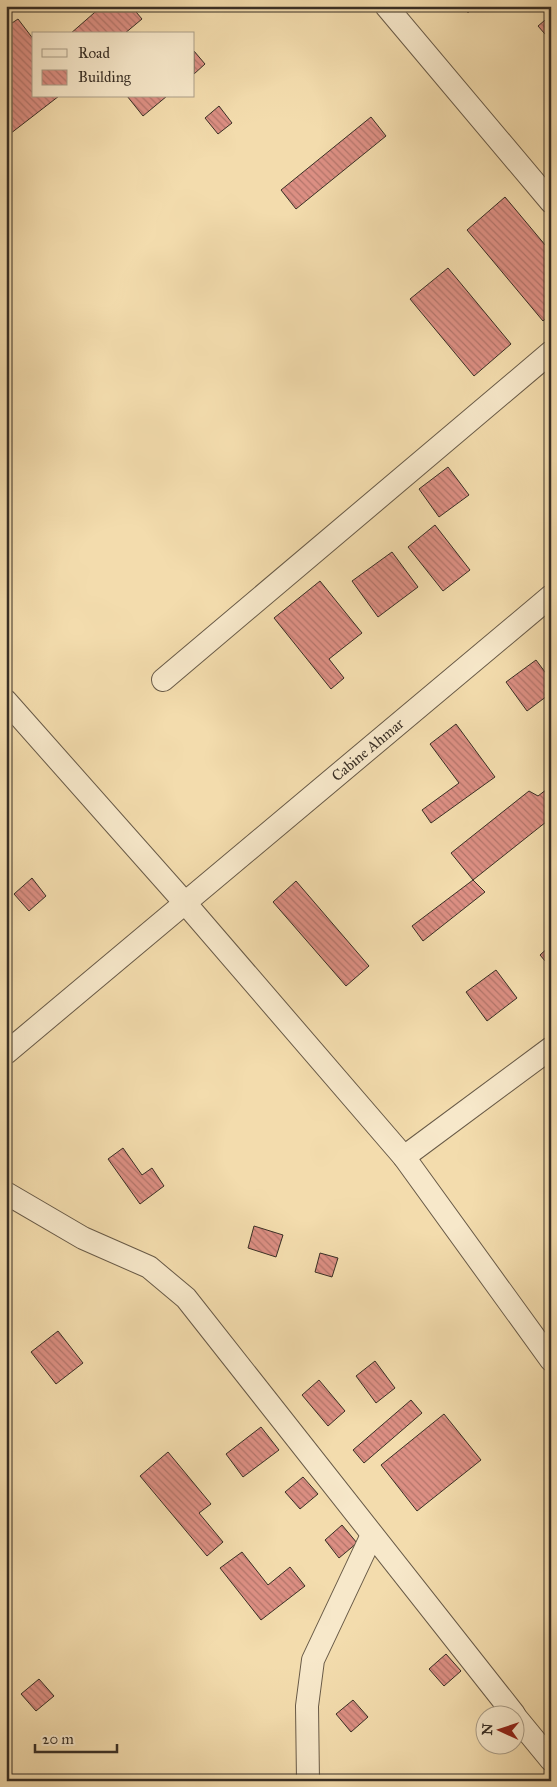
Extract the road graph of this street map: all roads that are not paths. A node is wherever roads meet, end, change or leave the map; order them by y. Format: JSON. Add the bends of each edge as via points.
{"nodes":[{"id":1,"x":386,"y":6,"type":"edge"},
{"id":2,"x":551,"y":202,"type":"edge"},
{"id":3,"x":551,"y":352,"type":"edge"},
{"id":4,"x":551,"y":596,"type":"edge"},
{"id":5,"x":163,"y":680,"type":"dead end"},
{"id":6,"x":6,"y":701,"type":"edge"},
{"id":7,"x":186,"y":904,"type":"junction"},
{"id":8,"x":551,"y":1048,"type":"edge"},
{"id":9,"x":6,"y":1052,"type":"edge"},
{"id":10,"x":404,"y":1158,"type":"junction"},
{"id":11,"x":7,"y":1196,"type":"edge"},
{"id":12,"x":551,"y":1360,"type":"edge"},
{"id":13,"x":372,"y":1535,"type":"junction"},
{"id":14,"x":505,"y":1704,"type":"edge"},
{"id":15,"x":524,"y":1727,"type":"edge"},
{"id":16,"x":551,"y":1760,"type":"edge"},
{"id":17,"x":308,"y":1781,"type":"edge"}],
"edges":[{"from":1,"to":2,"type":"street"},
{"from":3,"to":5,"type":"street"},
{"from":4,"to":7,"type":"street","name":"Cabine Ahmar"},
{"from":6,"to":7,"type":"street"},
{"from":7,"to":9,"type":"street","name":"Cabine Ahmar"},
{"from":7,"to":10,"type":"street"},
{"from":8,"to":10,"type":"street"},
{"from":10,"to":12,"type":"street"},
{"from":11,"to":13,"type":"street","via":[[83,1238],[149,1267],[186,1298]]},
{"from":13,"to":14,"type":"street"},
{"from":13,"to":17,"type":"street","via":[[313,1660],[306,1706]]},
{"from":15,"to":16,"type":"street"}]}
